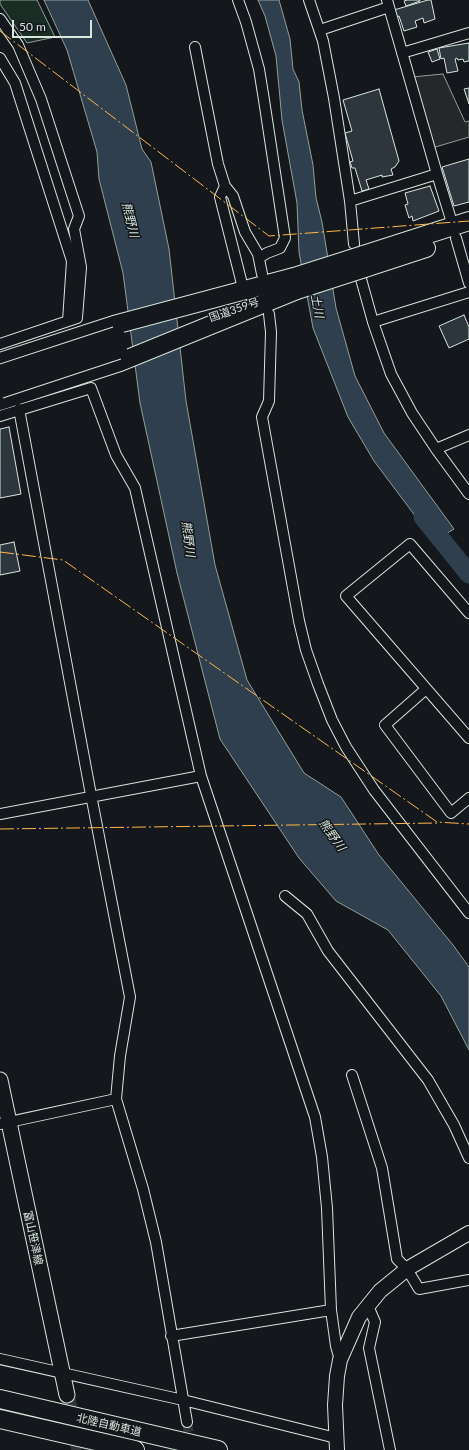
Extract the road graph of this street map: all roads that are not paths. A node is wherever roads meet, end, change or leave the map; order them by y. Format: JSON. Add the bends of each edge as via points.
{"nodes":[{"id":1,"x":238,"y":0,"type":"edge"},
{"id":2,"x":309,"y":0,"type":"edge"},
{"id":3,"x":388,"y":4,"type":"edge"},
{"id":4,"x":0,"y":19,"type":"edge"},
{"id":5,"x":320,"y":30,"type":"junction"},
{"id":6,"x":469,"y":33,"type":"edge"},
{"id":7,"x":195,"y":47,"type":"dead end"},
{"id":8,"x":402,"y":52,"type":"junction"},
{"id":9,"x":0,"y":58,"type":"edge"},
{"id":10,"x":436,"y":174,"type":"junction"},
{"id":11,"x":225,"y":186,"type":"junction"},
{"id":12,"x":350,"y":200,"type":"junction"},
{"id":13,"x":462,"y":230,"type":"edge"},
{"id":14,"x":259,"y":258,"type":"junction"},
{"id":15,"x":361,"y":261,"type":"junction"},
{"id":16,"x":262,"y":274,"type":"dead end"},
{"id":17,"x":469,"y":283,"type":"edge"},
{"id":18,"x":469,"y":292,"type":"edge"},
{"id":19,"x":238,"y":299,"type":"junction"},
{"id":20,"x":269,"y":314,"type":"dead end"},
{"id":21,"x":68,"y":321,"type":"junction"},
{"id":22,"x":373,"y":322,"type":"junction"},
{"id":23,"x":0,"y":344,"type":"edge"},
{"id":24,"x":0,"y":362,"type":"edge"},
{"id":25,"x":0,"y":374,"type":"edge"},
{"id":26,"x":0,"y":389,"type":"edge"},
{"id":27,"x":0,"y":401,"type":"edge"},
{"id":28,"x":19,"y":409,"type":"junction"},
{"id":29,"x":0,"y":416,"type":"edge"},
{"id":30,"x":469,"y":435,"type":"edge"},
{"id":31,"x":436,"y":449,"type":"junction"},
{"id":32,"x":469,"y":494,"type":"edge"},
{"id":33,"x":469,"y":613,"type":"edge"},
{"id":34,"x":426,"y":689,"type":"junction"},
{"id":35,"x":469,"y":738,"type":"edge"},
{"id":36,"x":201,"y":776,"type":"junction"},
{"id":37,"x":91,"y":795,"type":"junction"},
{"id":38,"x":469,"y":798,"type":"edge"},
{"id":39,"x":0,"y":814,"type":"edge"},
{"id":40,"x":285,"y":896,"type":"dead end"},
{"id":41,"x":469,"y":913,"type":"edge"},
{"id":42,"x":352,"y":1074,"type":"dead end"},
{"id":43,"x":0,"y":1080,"type":"edge"},
{"id":44,"x":116,"y":1099,"type":"junction"},
{"id":45,"x":4,"y":1123,"type":"edge"},
{"id":46,"x":469,"y":1158,"type":"edge"},
{"id":47,"x":469,"y":1233,"type":"edge"},
{"id":48,"x":406,"y":1270,"type":"junction"},
{"id":49,"x":469,"y":1280,"type":"edge"},
{"id":50,"x":368,"y":1306,"type":"junction"},
{"id":51,"x":331,"y":1310,"type":"junction"},
{"id":52,"x":172,"y":1336,"type":"junction"},
{"id":53,"x":0,"y":1359,"type":"edge"},
{"id":54,"x":340,"y":1360,"type":"junction"},
{"id":55,"x":62,"y":1374,"type":"junction"},
{"id":56,"x":68,"y":1395,"type":"tunnel mouth"},
{"id":57,"x":0,"y":1399,"type":"edge"},
{"id":58,"x":183,"y":1400,"type":"junction"},
{"id":59,"x":0,"y":1419,"type":"edge"},
{"id":60,"x":187,"y":1422,"type":"tunnel mouth"},
{"id":61,"x":336,"y":1444,"type":"edge"},
{"id":62,"x":135,"y":1450,"type":"edge"},
{"id":63,"x":218,"y":1450,"type":"edge"},
{"id":64,"x":390,"y":1450,"type":"edge"}],
"edges":[{"from":1,"to":14,"type":"street","via":[[259,69],[285,238],[280,248]]},
{"from":2,"to":5,"type":"street"},
{"from":3,"to":5,"type":"street"},
{"from":3,"to":8,"type":"street"},
{"from":4,"to":21,"type":"street","via":[[18,46],[41,99],[79,216],[74,229],[81,267],[77,318]]},
{"from":5,"to":12,"type":"street"},
{"from":6,"to":8,"type":"street"},
{"from":7,"to":11,"type":"street","via":[[218,164]]},
{"from":8,"to":10,"type":"street"},
{"from":9,"to":21,"type":"street","via":[[15,83],[72,261]]},
{"from":10,"to":12,"type":"street"},
{"from":10,"to":13,"type":"street"},
{"from":11,"to":14,"type":"street","via":[[233,196],[245,232]]},
{"from":11,"to":19,"type":"street","via":[[220,198]]},
{"from":12,"to":15,"type":"street"},
{"from":13,"to":15,"type":"highway"},
{"from":13,"to":17,"type":"street"},
{"from":14,"to":16,"type":"street"},
{"from":15,"to":19,"type":"highway","bridge":true},
{"from":15,"to":22,"type":"street"},
{"from":18,"to":22,"type":"street"},
{"from":19,"to":24,"type":"highway","via":[[114,325]]},
{"from":19,"to":25,"type":"highway","name":"国道359号","bridge":true},
{"from":19,"to":26,"type":"highway","name":"国道359号","bridge":true},
{"from":19,"to":27,"type":"highway","via":[[120,362]]},
{"from":20,"to":41,"type":"street","via":[[269,401],[262,417],[306,650],[332,720],[346,747],[374,790]]},
{"from":21,"to":23,"type":"street"},
{"from":22,"to":31,"type":"street","via":[[391,374],[412,413]]},
{"from":28,"to":29,"type":"street"},
{"from":28,"to":36,"type":"street","via":[[91,388],[116,455],[135,488]]},
{"from":28,"to":37,"type":"street"},
{"from":30,"to":31,"type":"street"},
{"from":31,"to":32,"type":"street"},
{"from":33,"to":34,"type":"street","via":[[410,544],[346,596]]},
{"from":34,"to":35,"type":"street"},
{"from":34,"to":38,"type":"street","via":[[385,725],[451,813]]},
{"from":36,"to":37,"type":"street"},
{"from":36,"to":51,"type":"street","via":[[315,1117],[327,1208]]},
{"from":37,"to":39,"type":"street"},
{"from":37,"to":44,"type":"street","via":[[130,997]]},
{"from":40,"to":46,"type":"street","via":[[307,914],[328,951],[428,1080],[454,1125]]},
{"from":42,"to":48,"type":"street","via":[[382,1168],[397,1259]]},
{"from":43,"to":45,"type":"main road","name":"富山笹津線"},
{"from":44,"to":45,"type":"street"},
{"from":44,"to":52,"type":"street","via":[[156,1242]]},
{"from":45,"to":55,"type":"main road","name":"富山笹津線"},
{"from":47,"to":48,"type":"street"},
{"from":48,"to":49,"type":"street","via":[[419,1289]]},
{"from":48,"to":50,"type":"street","via":[[380,1291]]},
{"from":50,"to":54,"type":"street","via":[[360,1317]]},
{"from":50,"to":64,"type":"street","via":[[375,1322],[369,1348]]},
{"from":51,"to":52,"type":"street"},
{"from":51,"to":54,"type":"street"},
{"from":52,"to":58,"type":"street"},
{"from":53,"to":55,"type":"street"},
{"from":54,"to":61,"type":"street","via":[[337,1376]]},
{"from":55,"to":56,"type":"main road","name":"富山笹津線"},
{"from":55,"to":58,"type":"street"},
{"from":57,"to":63,"type":"highway","name":"北陸自動車道"},
{"from":58,"to":60,"type":"street"},
{"from":58,"to":61,"type":"street"},
{"from":59,"to":62,"type":"highway","name":"北陸自動車道"}]}
